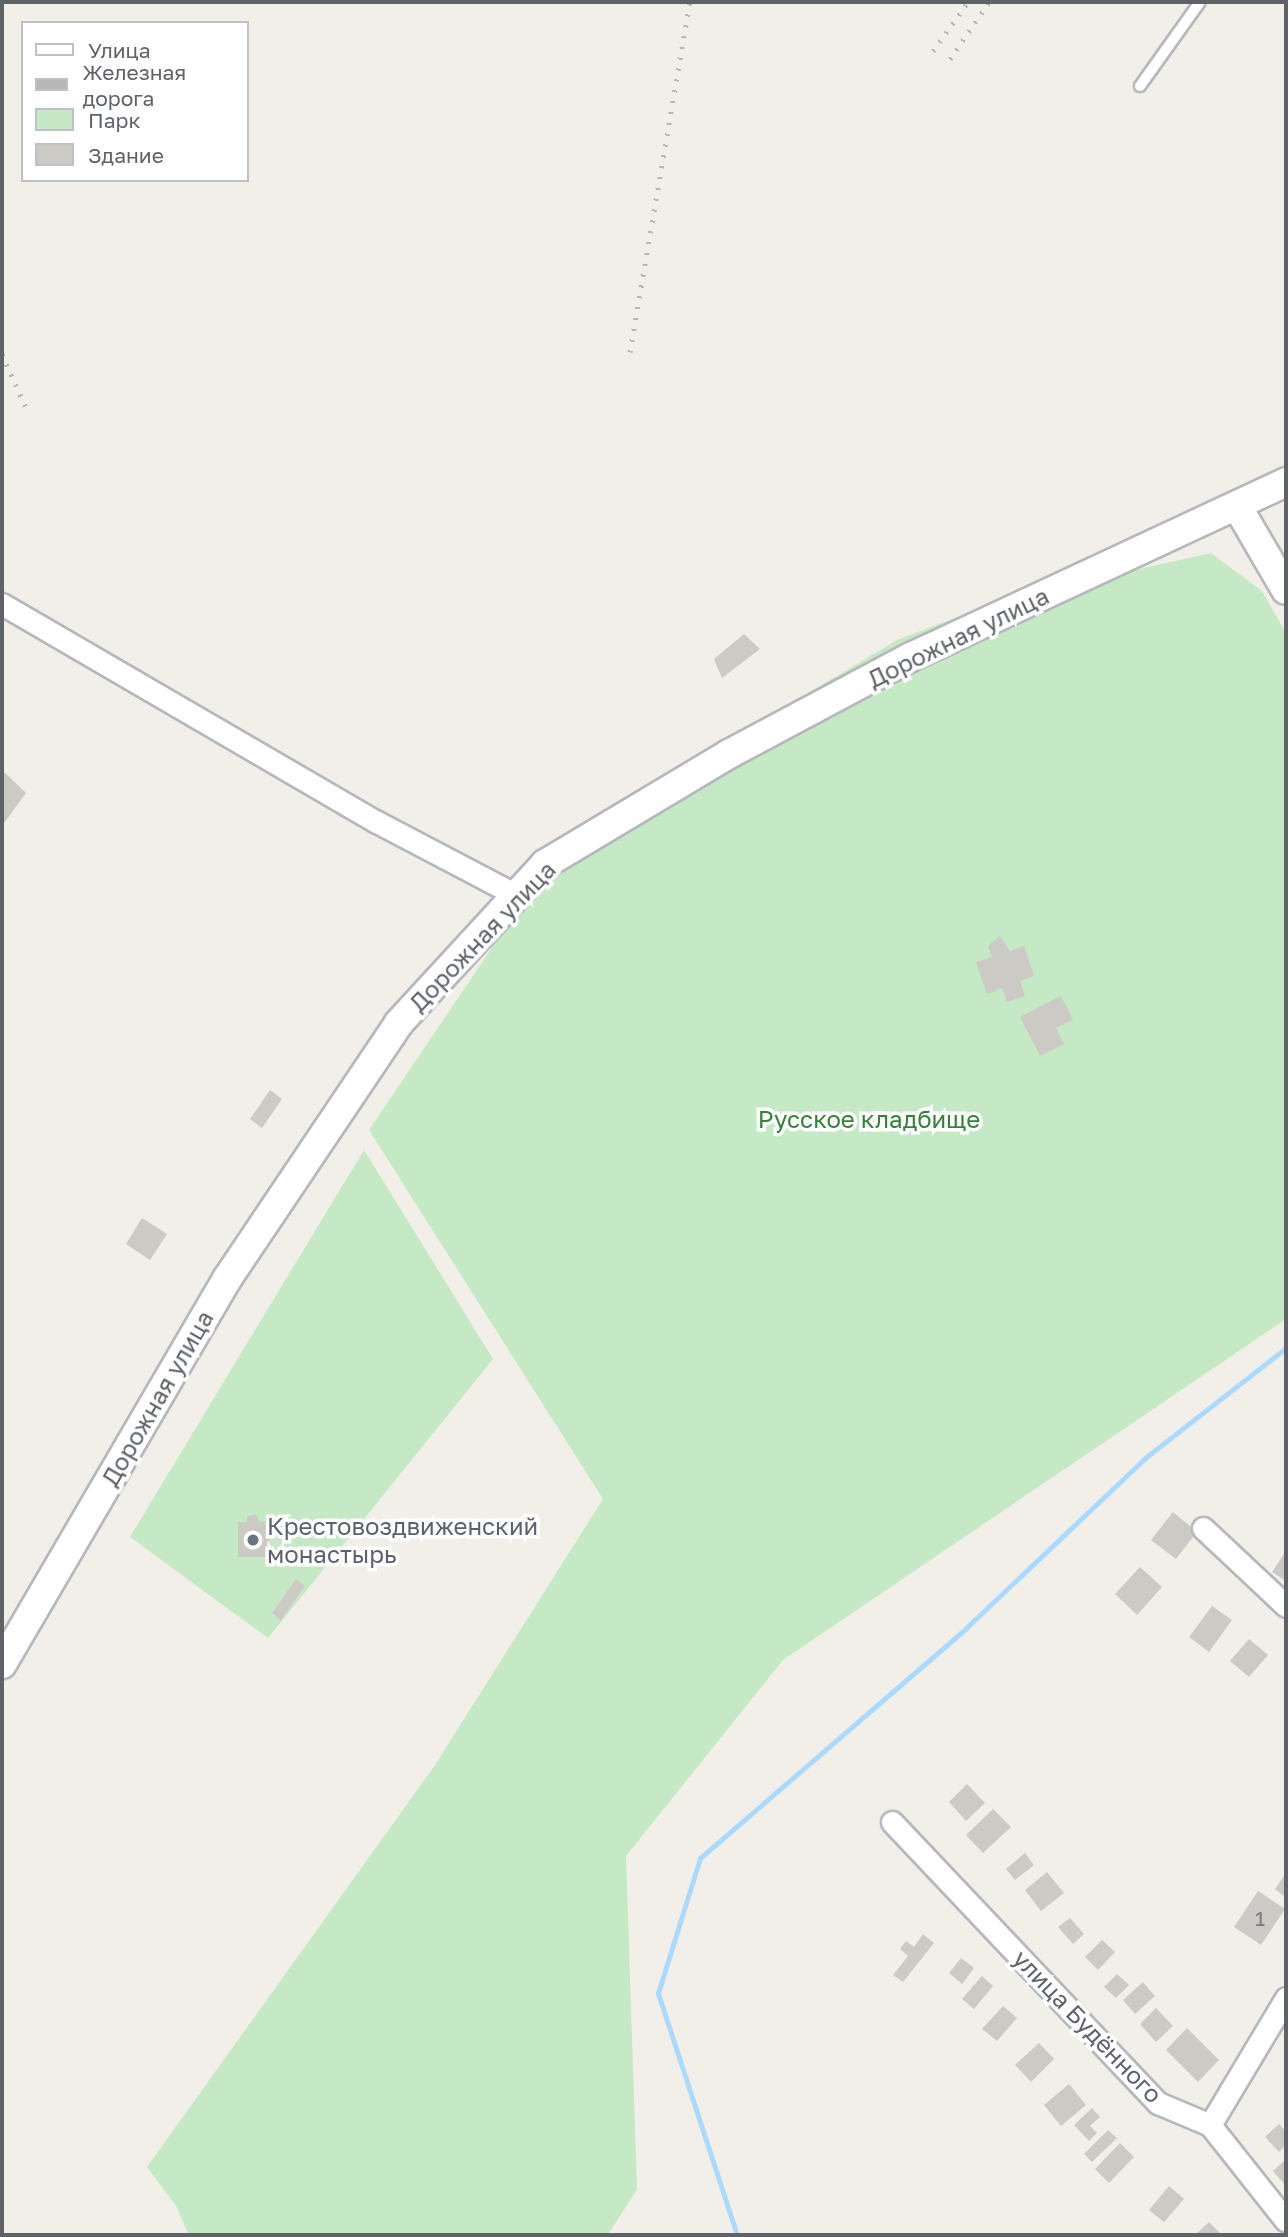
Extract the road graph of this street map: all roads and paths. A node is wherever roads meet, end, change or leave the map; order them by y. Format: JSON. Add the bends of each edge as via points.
{"nodes":[{"id":1,"x":1199,"y":2,"type":"edge"},
{"id":2,"x":1140,"y":86,"type":"dead end"},
{"id":3,"x":1286,"y":482,"type":"edge"},
{"id":4,"x":1237,"y":506,"type":"junction"},
{"id":5,"x":1286,"y":590,"type":"edge"},
{"id":6,"x":2,"y":604,"type":"edge"},
{"id":7,"x":516,"y":895,"type":"junction"},
{"id":8,"x":1203,"y":1528,"type":"dead end"},
{"id":9,"x":1286,"y":1606,"type":"edge"},
{"id":10,"x":2,"y":1664,"type":"edge"},
{"id":11,"x":892,"y":1822,"type":"dead end"},
{"id":12,"x":1286,"y":1998,"type":"edge"},
{"id":13,"x":1210,"y":2125,"type":"junction"},
{"id":14,"x":1286,"y":2221,"type":"edge"}],
"edges":[{"from":1,"to":2,"type":"lane"},
{"from":3,"to":4,"type":"street","name":"Дорожная улица"},
{"from":4,"to":5,"type":"street"},
{"from":4,"to":7,"type":"street","name":"Дорожная улица","via":[[911,657],[729,754],[545,864]]},
{"from":6,"to":7,"type":"street","via":[[377,822]]},
{"from":7,"to":10,"type":"street","name":"Дорожная улица","via":[[399,1023],[242,1256]]},
{"from":8,"to":9,"type":"street"},
{"from":11,"to":13,"type":"street","name":"улица Будённого","via":[[1158,2103]]},
{"from":12,"to":13,"type":"street"},
{"from":13,"to":14,"type":"street","name":"улица Будённого"}]}
